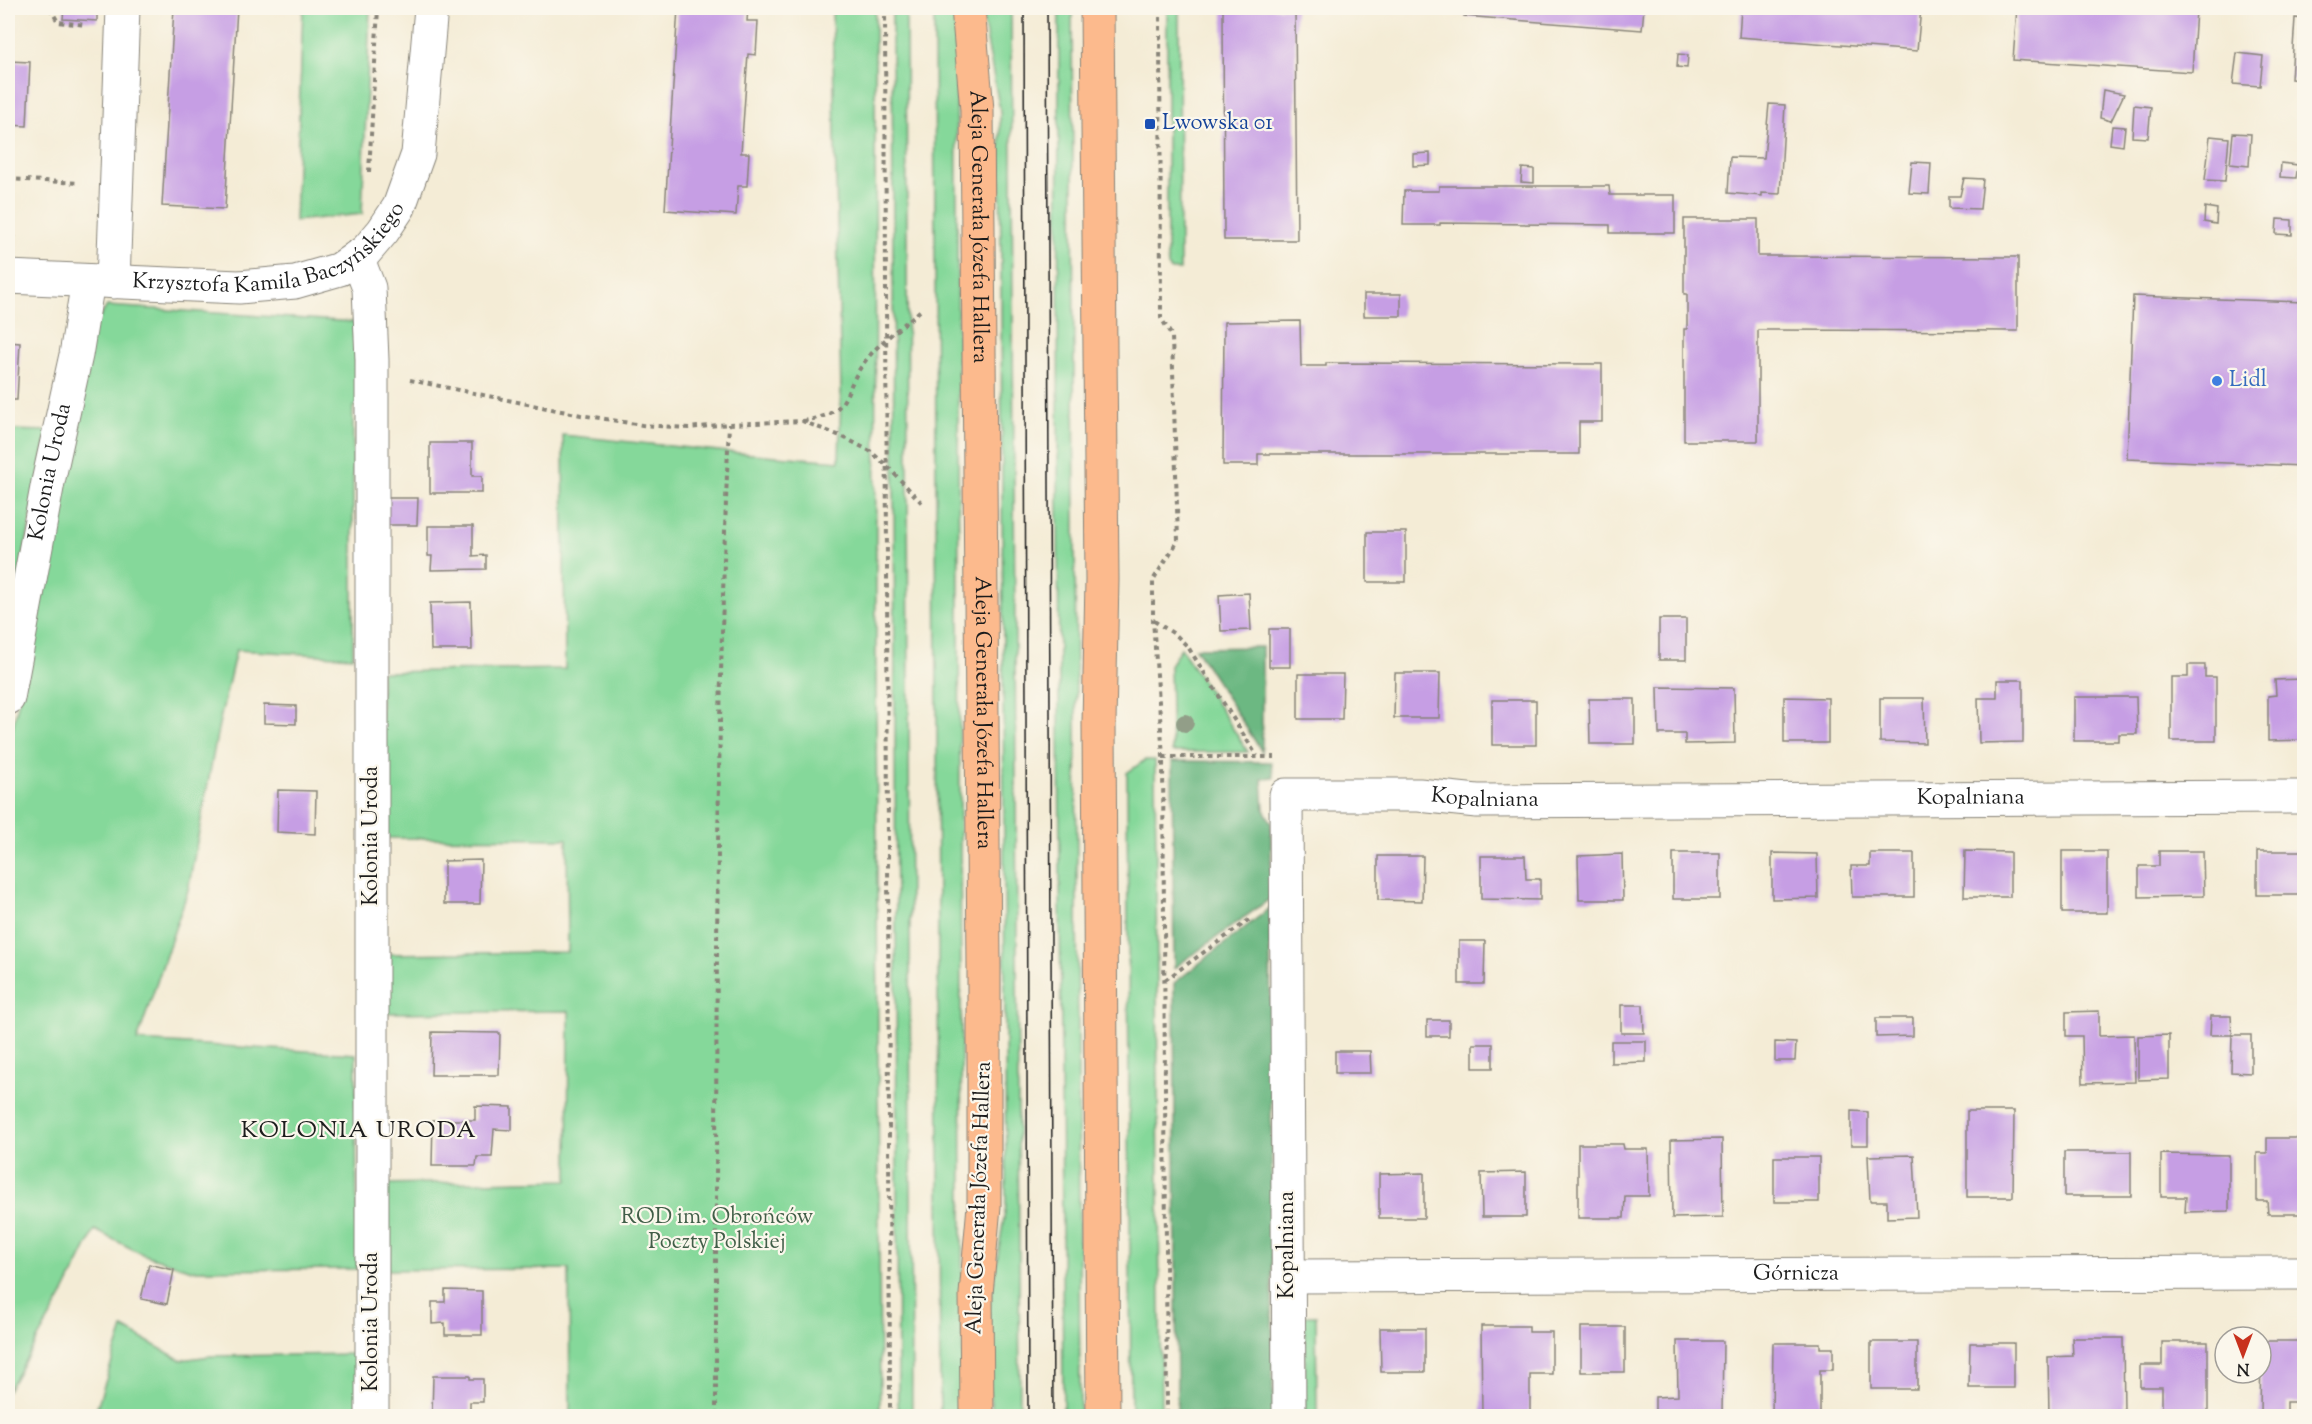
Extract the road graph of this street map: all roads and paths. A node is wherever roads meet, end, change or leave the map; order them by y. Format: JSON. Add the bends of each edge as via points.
{"nodes":[{"id":1,"x":123,"y":8,"type":"edge"},
{"id":2,"x":378,"y":8,"type":"edge"},
{"id":3,"x":432,"y":8,"type":"edge"},
{"id":4,"x":885,"y":8,"type":"edge"},
{"id":5,"x":968,"y":8,"type":"edge"},
{"id":6,"x":1096,"y":8,"type":"edge"},
{"id":7,"x":1160,"y":8,"type":"edge"},
{"id":8,"x":8,"y":179,"type":"edge"},
{"id":9,"x":369,"y":182,"type":"dead end"},
{"id":10,"x":117,"y":185,"type":"junction"},
{"id":11,"x":357,"y":257,"type":"junction"},
{"id":12,"x":8,"y":277,"type":"edge"},
{"id":13,"x":100,"y":282,"type":"junction"},
{"id":14,"x":921,"y":310,"type":"dead end"},
{"id":15,"x":885,"y":340,"type":"junction"},
{"id":16,"x":372,"y":360,"type":"junction"},
{"id":17,"x":802,"y":421,"type":"junction"},
{"id":18,"x":729,"y":424,"type":"junction"},
{"id":19,"x":885,"y":464,"type":"junction"},
{"id":20,"x":922,"y":503,"type":"dead end"},
{"id":21,"x":1153,"y":620,"type":"junction"},
{"id":22,"x":8,"y":698,"type":"edge"},
{"id":23,"x":1258,"y":757,"type":"dead end"},
{"id":24,"x":2304,"y":797,"type":"edge"},
{"id":25,"x":1286,"y":892,"type":"junction"},
{"id":26,"x":1165,"y":980,"type":"junction"},
{"id":27,"x":2304,"y":1273,"type":"edge"},
{"id":28,"x":1289,"y":1276,"type":"junction"},
{"id":29,"x":372,"y":1416,"type":"edge"},
{"id":30,"x":716,"y":1416,"type":"edge"},
{"id":31,"x":890,"y":1416,"type":"edge"},
{"id":32,"x":976,"y":1416,"type":"edge"},
{"id":33,"x":1103,"y":1416,"type":"edge"},
{"id":34,"x":1167,"y":1416,"type":"edge"},
{"id":35,"x":1289,"y":1416,"type":"edge"}],
"edges":[{"from":1,"to":10,"type":"street","name":"Krzysztofa Kamila Baczyńskiego"},
{"from":2,"to":9,"type":"path"},
{"from":3,"to":11,"type":"street","name":"Krzysztofa Kamila Baczyńskiego","via":[[418,154],[399,207],[372,244]]},
{"from":4,"to":15,"type":"path"},
{"from":5,"to":32,"type":"main road","name":"Aleja Generała Józefa Hallera","via":[[977,110],[984,953],[984,1206],[976,1294]]},
{"from":6,"to":33,"type":"main road","via":[[1102,580],[1099,723]]},
{"from":7,"to":21,"type":"path","via":[[1161,318],[1172,336],[1178,541],[1153,580]]},
{"from":8,"to":10,"type":"path"},
{"from":10,"to":13,"type":"street","name":"Krzysztofa Kamila Baczyńskiego"},
{"from":11,"to":13,"type":"street","name":"Krzysztofa Kamila Baczyńskiego","via":[[340,269],[296,282],[239,287]]},
{"from":11,"to":16,"type":"street","name":"Kolonia Uroda","via":[[369,288]]},
{"from":12,"to":13,"type":"street","name":"Krzysztofa Kamila Baczyńskiego"},
{"from":13,"to":22,"type":"street","name":"Kolonia Uroda","via":[[76,355]]},
{"from":14,"to":15,"type":"path"},
{"from":15,"to":17,"type":"path","via":[[863,365],[844,402],[821,418]]},
{"from":15,"to":19,"type":"path"},
{"from":16,"to":18,"type":"path","via":[[393,374],[420,383],[581,415],[688,428]]},
{"from":16,"to":29,"type":"street","name":"Kolonia Uroda"},
{"from":17,"to":18,"type":"path"},
{"from":17,"to":19,"type":"path","via":[[843,437]]},
{"from":18,"to":30,"type":"path","via":[[721,686]]},
{"from":19,"to":20,"type":"path"},
{"from":19,"to":31,"type":"path"},
{"from":21,"to":23,"type":"path","via":[[1188,648]]},
{"from":21,"to":26,"type":"path","via":[[1163,757]]},
{"from":24,"to":25,"type":"street","name":"Kopalniana","via":[[1477,801],[1397,795],[1286,795]]},
{"from":25,"to":26,"type":"path"},
{"from":25,"to":28,"type":"street","name":"Kopalniana"},
{"from":26,"to":34,"type":"path"},
{"from":27,"to":28,"type":"street","name":"Górnicza"},
{"from":28,"to":35,"type":"street","name":"Kopalniana"}]}
